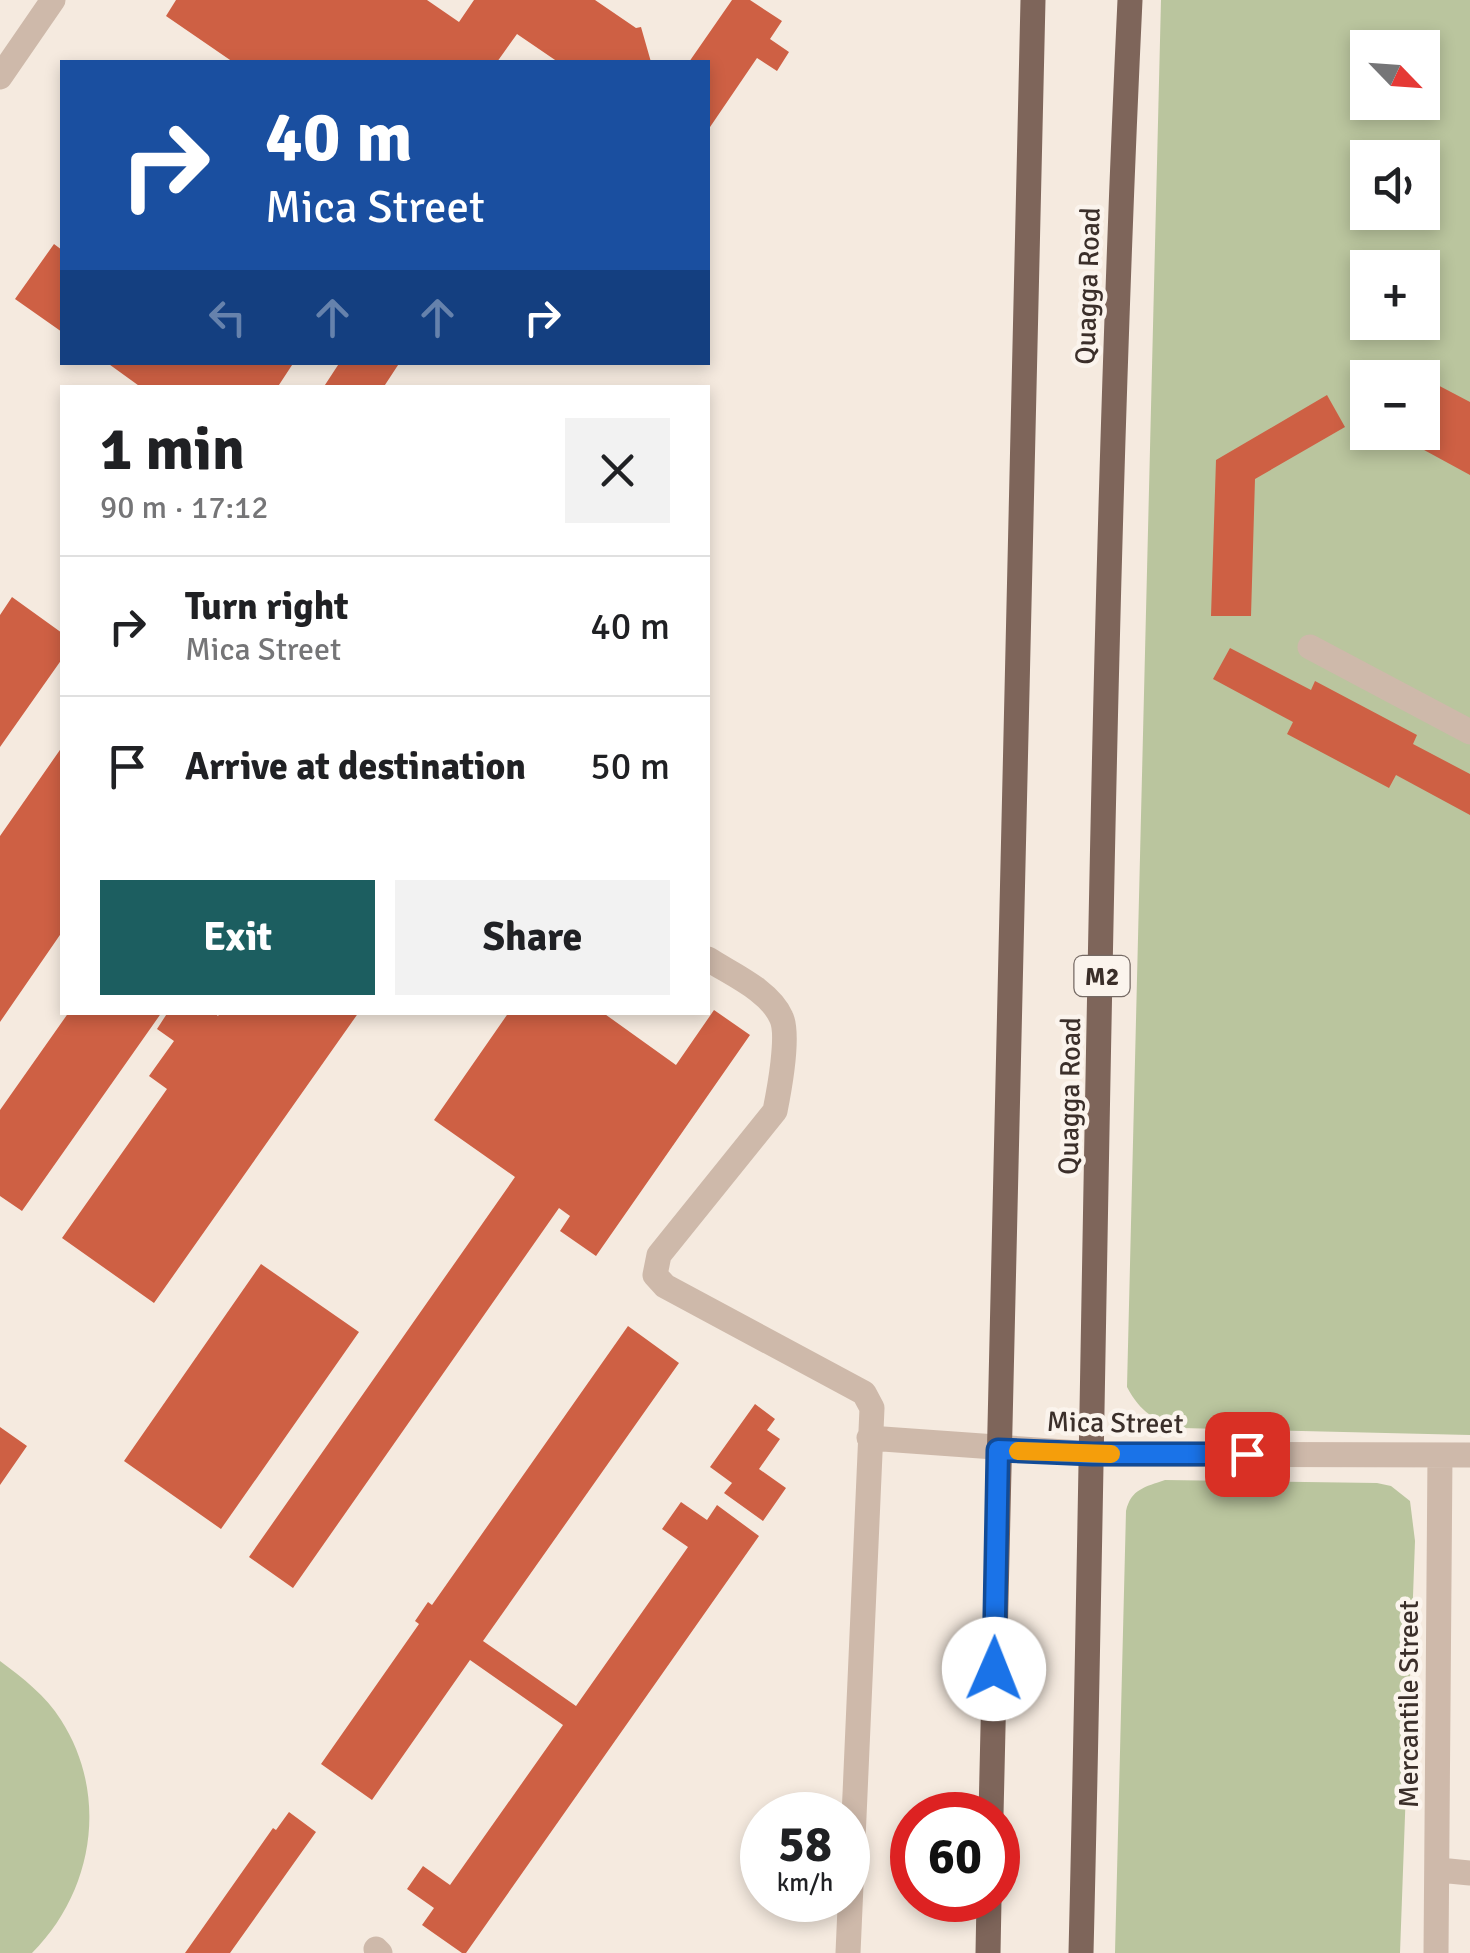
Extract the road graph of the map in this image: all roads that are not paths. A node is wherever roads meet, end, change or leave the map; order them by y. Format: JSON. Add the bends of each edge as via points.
{"nodes":[{"id":1,"x":54,"y":0,"type":"edge"},
{"id":2,"x":1032,"y":0,"type":"edge"},
{"id":3,"x":1130,"y":0,"type":"edge"},
{"id":4,"x":0,"y":77,"type":"edge"},
{"id":5,"x":1310,"y":647,"type":"dead end"},
{"id":6,"x":1470,"y":732,"type":"edge"},
{"id":7,"x":710,"y":959,"type":"edge"},
{"id":8,"x":869,"y":1438,"type":"junction"},
{"id":9,"x":998,"y":1450,"type":"junction"},
{"id":10,"x":1093,"y":1454,"type":"junction"},
{"id":11,"x":1440,"y":1454,"type":"junction"},
{"id":12,"x":1470,"y":1456,"type":"edge"},
{"id":13,"x":991,"y":1792,"type":"edge"},
{"id":14,"x":1439,"y":1870,"type":"junction"},
{"id":15,"x":1470,"y":1873,"type":"edge"},
{"id":16,"x":989,"y":1922,"type":"edge"},
{"id":17,"x":848,"y":1953,"type":"edge"},
{"id":18,"x":988,"y":1953,"type":"edge"},
{"id":19,"x":1080,"y":1953,"type":"edge"},
{"id":20,"x":1436,"y":1953,"type":"edge"}],
"edges":[{"from":1,"to":4,"type":"street"},
{"from":2,"to":9,"type":"main road"},
{"from":3,"to":10,"type":"main road","name":"Quagga Road","number":"M2"},
{"from":5,"to":6,"type":"street"},
{"from":7,"to":8,"type":"street","via":[[770,1000],[784,1020],[780,1086],[775,1111],[659,1256],[655,1275],[864,1392],[872,1408]]},
{"from":8,"to":9,"type":"street","name":"Mica Street"},
{"from":8,"to":17,"type":"street"},
{"from":9,"to":10,"type":"street","name":"Mica Street"},
{"from":9,"to":13,"type":"main road"},
{"from":10,"to":11,"type":"street","name":"Mica Street"},
{"from":10,"to":19,"type":"main road","name":"Quagga Road","number":"M2"},
{"from":11,"to":12,"type":"street","name":"Mica Street"},
{"from":11,"to":14,"type":"street","name":"Mercantile Street"},
{"from":14,"to":15,"type":"street"},
{"from":14,"to":20,"type":"street","name":"Mercantile Street"},
{"from":16,"to":18,"type":"main road"}]}
